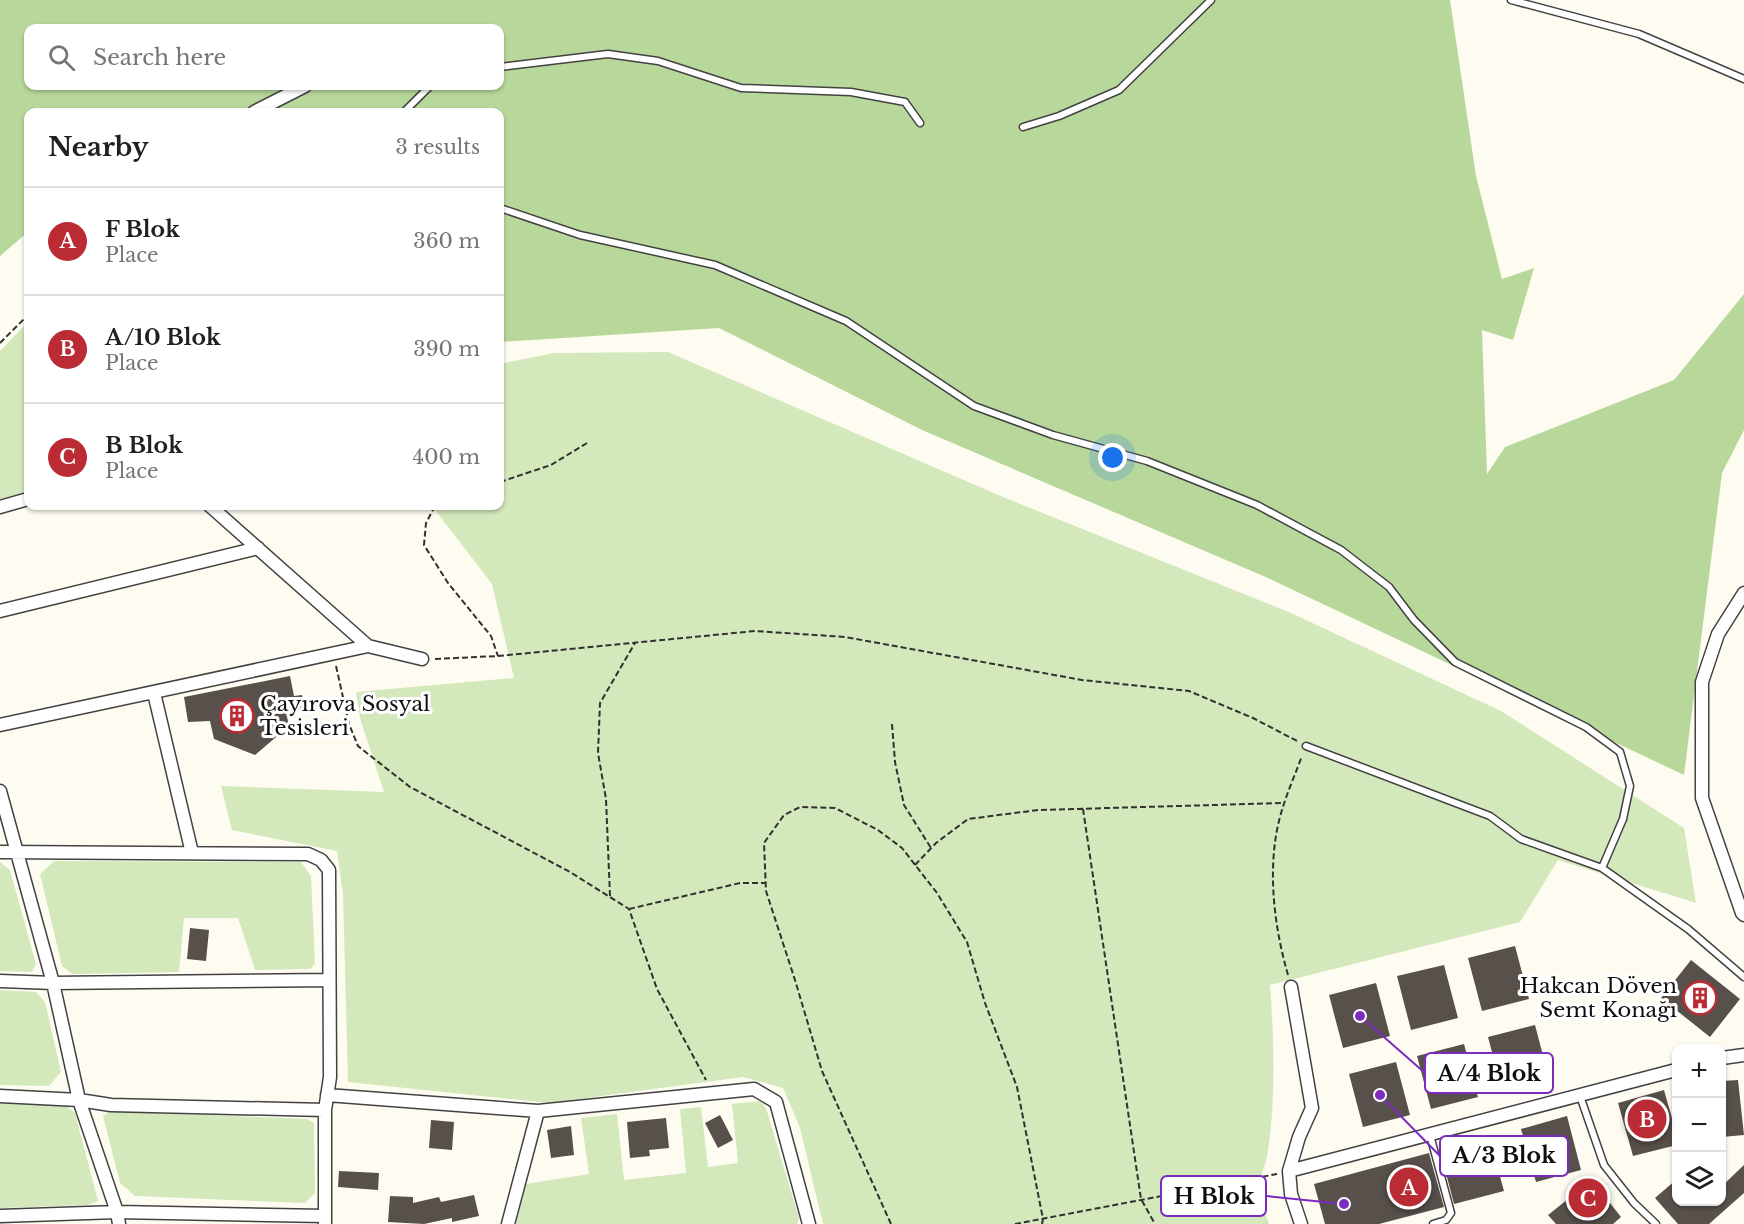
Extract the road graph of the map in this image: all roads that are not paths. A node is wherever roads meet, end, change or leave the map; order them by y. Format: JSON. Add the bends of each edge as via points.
{"nodes":[{"id":1,"x":1211,"y":0,"type":"edge"},
{"id":2,"x":1511,"y":0,"type":"edge"},
{"id":3,"x":504,"y":67,"type":"edge"},
{"id":4,"x":1744,"y":79,"type":"edge"},
{"id":5,"x":297,"y":90,"type":"edge"},
{"id":6,"x":426,"y":90,"type":"edge"},
{"id":7,"x":262,"y":108,"type":"edge"},
{"id":8,"x":408,"y":108,"type":"edge"},
{"id":9,"x":920,"y":123,"type":"dead end"},
{"id":10,"x":1023,"y":128,"type":"dead end"},
{"id":11,"x":504,"y":209,"type":"edge"},
{"id":12,"x":24,"y":500,"type":"edge"},
{"id":13,"x":0,"y":507,"type":"edge"},
{"id":14,"x":215,"y":510,"type":"edge"},
{"id":15,"x":258,"y":548,"type":"junction"},
{"id":16,"x":1744,"y":593,"type":"edge"},
{"id":17,"x":0,"y":610,"type":"edge"},
{"id":18,"x":368,"y":646,"type":"junction"},
{"id":19,"x":422,"y":660,"type":"road end"},
{"id":20,"x":154,"y":693,"type":"junction"},
{"id":21,"x":0,"y":725,"type":"edge"},
{"id":22,"x":1306,"y":746,"type":"road end"},
{"id":23,"x":0,"y":791,"type":"edge"},
{"id":24,"x":0,"y":852,"type":"edge"},
{"id":25,"x":18,"y":852,"type":"junction"},
{"id":26,"x":192,"y":853,"type":"junction"},
{"id":27,"x":1602,"y":868,"type":"junction"},
{"id":28,"x":1744,"y":915,"type":"edge"},
{"id":29,"x":1744,"y":977,"type":"edge"},
{"id":30,"x":329,"y":980,"type":"junction"},
{"id":31,"x":0,"y":981,"type":"edge"},
{"id":32,"x":54,"y":983,"type":"junction"},
{"id":33,"x":1291,"y":987,"type":"road end"},
{"id":34,"x":1744,"y":1055,"type":"edge"},
{"id":35,"x":1726,"y":1057,"type":"edge"},
{"id":36,"x":1672,"y":1071,"type":"edge"},
{"id":37,"x":327,"y":1095,"type":"junction"},
{"id":38,"x":0,"y":1096,"type":"edge"},
{"id":39,"x":1580,"y":1096,"type":"junction"},
{"id":40,"x":79,"y":1100,"type":"junction"},
{"id":41,"x":325,"y":1110,"type":"junction"},
{"id":42,"x":538,"y":1111,"type":"junction"},
{"id":43,"x":1430,"y":1135,"type":"junction"},
{"id":44,"x":1289,"y":1171,"type":"junction"},
{"id":45,"x":0,"y":1216,"type":"edge"},
{"id":46,"x":118,"y":1218,"type":"edge"},
{"id":47,"x":325,"y":1220,"type":"edge"},
{"id":48,"x":508,"y":1224,"type":"edge"},
{"id":49,"x":809,"y":1224,"type":"edge"},
{"id":50,"x":1301,"y":1224,"type":"edge"},
{"id":51,"x":1433,"y":1224,"type":"edge"},
{"id":52,"x":1656,"y":1224,"type":"edge"}],
"edges":[{"from":1,"to":10,"type":"lane","via":[[1119,90]]},
{"from":2,"to":4,"type":"lane","via":[[1639,34]]},
{"from":3,"to":9,"type":"lane","via":[[608,54],[658,61],[741,88],[851,92],[905,102]]},
{"from":5,"to":7,"type":"street"},
{"from":6,"to":8,"type":"lane"},
{"from":11,"to":27,"type":"lane","via":[[580,235],[715,265],[846,321],[974,406],[1053,435],[1158,465],[1257,506],[1341,550],[1389,587],[1414,620],[1455,662],[1586,727],[1620,752],[1630,786],[1623,819]]},
{"from":12,"to":13,"type":"street"},
{"from":14,"to":15,"type":"street"},
{"from":15,"to":17,"type":"street"},
{"from":15,"to":18,"type":"street"},
{"from":16,"to":28,"type":"street","via":[[1718,634],[1702,682],[1702,798]]},
{"from":18,"to":19,"type":"street"},
{"from":18,"to":20,"type":"street"},
{"from":20,"to":21,"type":"street"},
{"from":20,"to":26,"type":"street"},
{"from":22,"to":27,"type":"lane","via":[[1490,816],[1521,839]]},
{"from":23,"to":25,"type":"street"},
{"from":24,"to":25,"type":"street"},
{"from":25,"to":26,"type":"street"},
{"from":25,"to":32,"type":"street"},
{"from":26,"to":30,"type":"street","via":[[308,854],[321,860],[329,870]]},
{"from":27,"to":29,"type":"lane","via":[[1688,929]]},
{"from":30,"to":32,"type":"street"},
{"from":30,"to":37,"type":"street"},
{"from":31,"to":32,"type":"street"},
{"from":32,"to":40,"type":"street"},
{"from":33,"to":44,"type":"street","via":[[1312,1108]]},
{"from":34,"to":35,"type":"street"},
{"from":36,"to":39,"type":"street"},
{"from":37,"to":41,"type":"street"},
{"from":37,"to":42,"type":"street"},
{"from":38,"to":40,"type":"street"},
{"from":39,"to":43,"type":"street"},
{"from":39,"to":52,"type":"lane","via":[[1604,1165]]},
{"from":40,"to":41,"type":"street","via":[[111,1105]]},
{"from":40,"to":46,"type":"street"},
{"from":41,"to":47,"type":"street"},
{"from":42,"to":48,"type":"street"},
{"from":42,"to":49,"type":"street","via":[[754,1089],[776,1102]]},
{"from":43,"to":44,"type":"street"},
{"from":43,"to":51,"type":"lane","via":[[1451,1213],[1446,1220]]},
{"from":44,"to":50,"type":"street","via":[[1291,1194]]},
{"from":45,"to":46,"type":"street"},
{"from":46,"to":47,"type":"street"}]}
